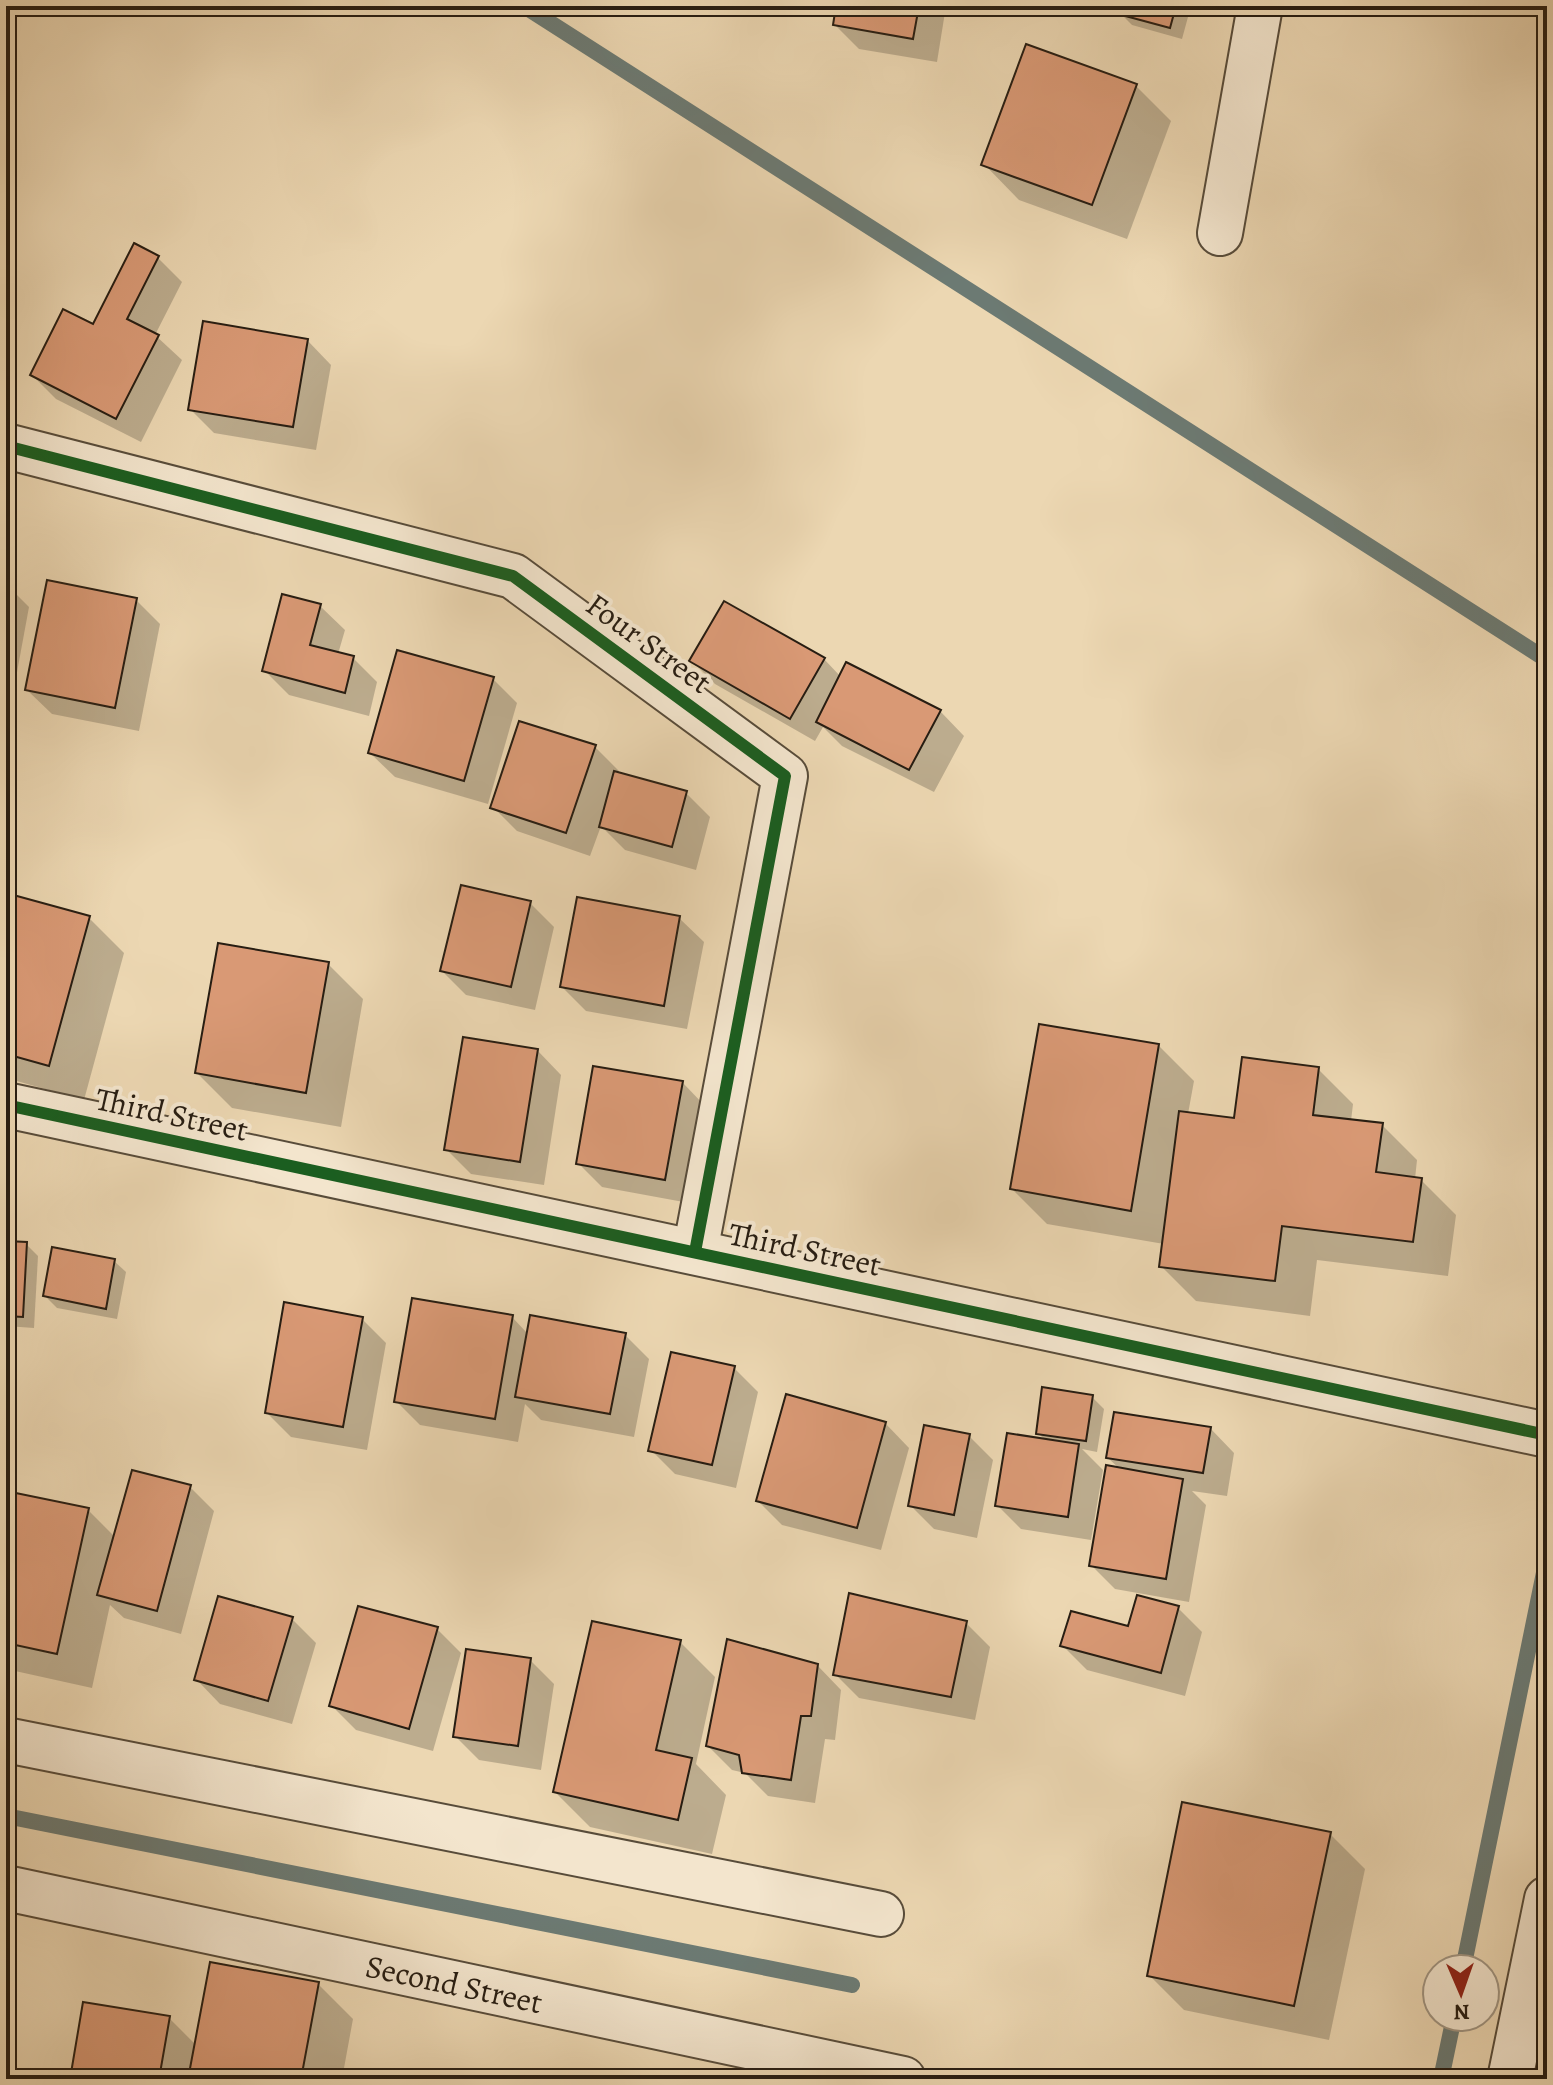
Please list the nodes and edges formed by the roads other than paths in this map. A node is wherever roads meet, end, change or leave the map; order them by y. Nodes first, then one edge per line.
1 (1260, 6) edge
2 (1220, 233) dead end
3 (6, 446) edge
4 (6, 1105) edge
5 (695, 1252) junction
6 (1547, 1435) edge
7 (6, 1740) edge
8 (6, 1888) edge
9 (1547, 1899) edge
10 (881, 1914) dead end
11 (903, 2079) edge
12 (1510, 2079) edge

1 - 2 street
3 - 5 street, Four Street
4 - 5 street, Third Street
5 - 6 street, Third Street
7 - 10 street
8 - 11 street, Second Street
9 - 12 street

